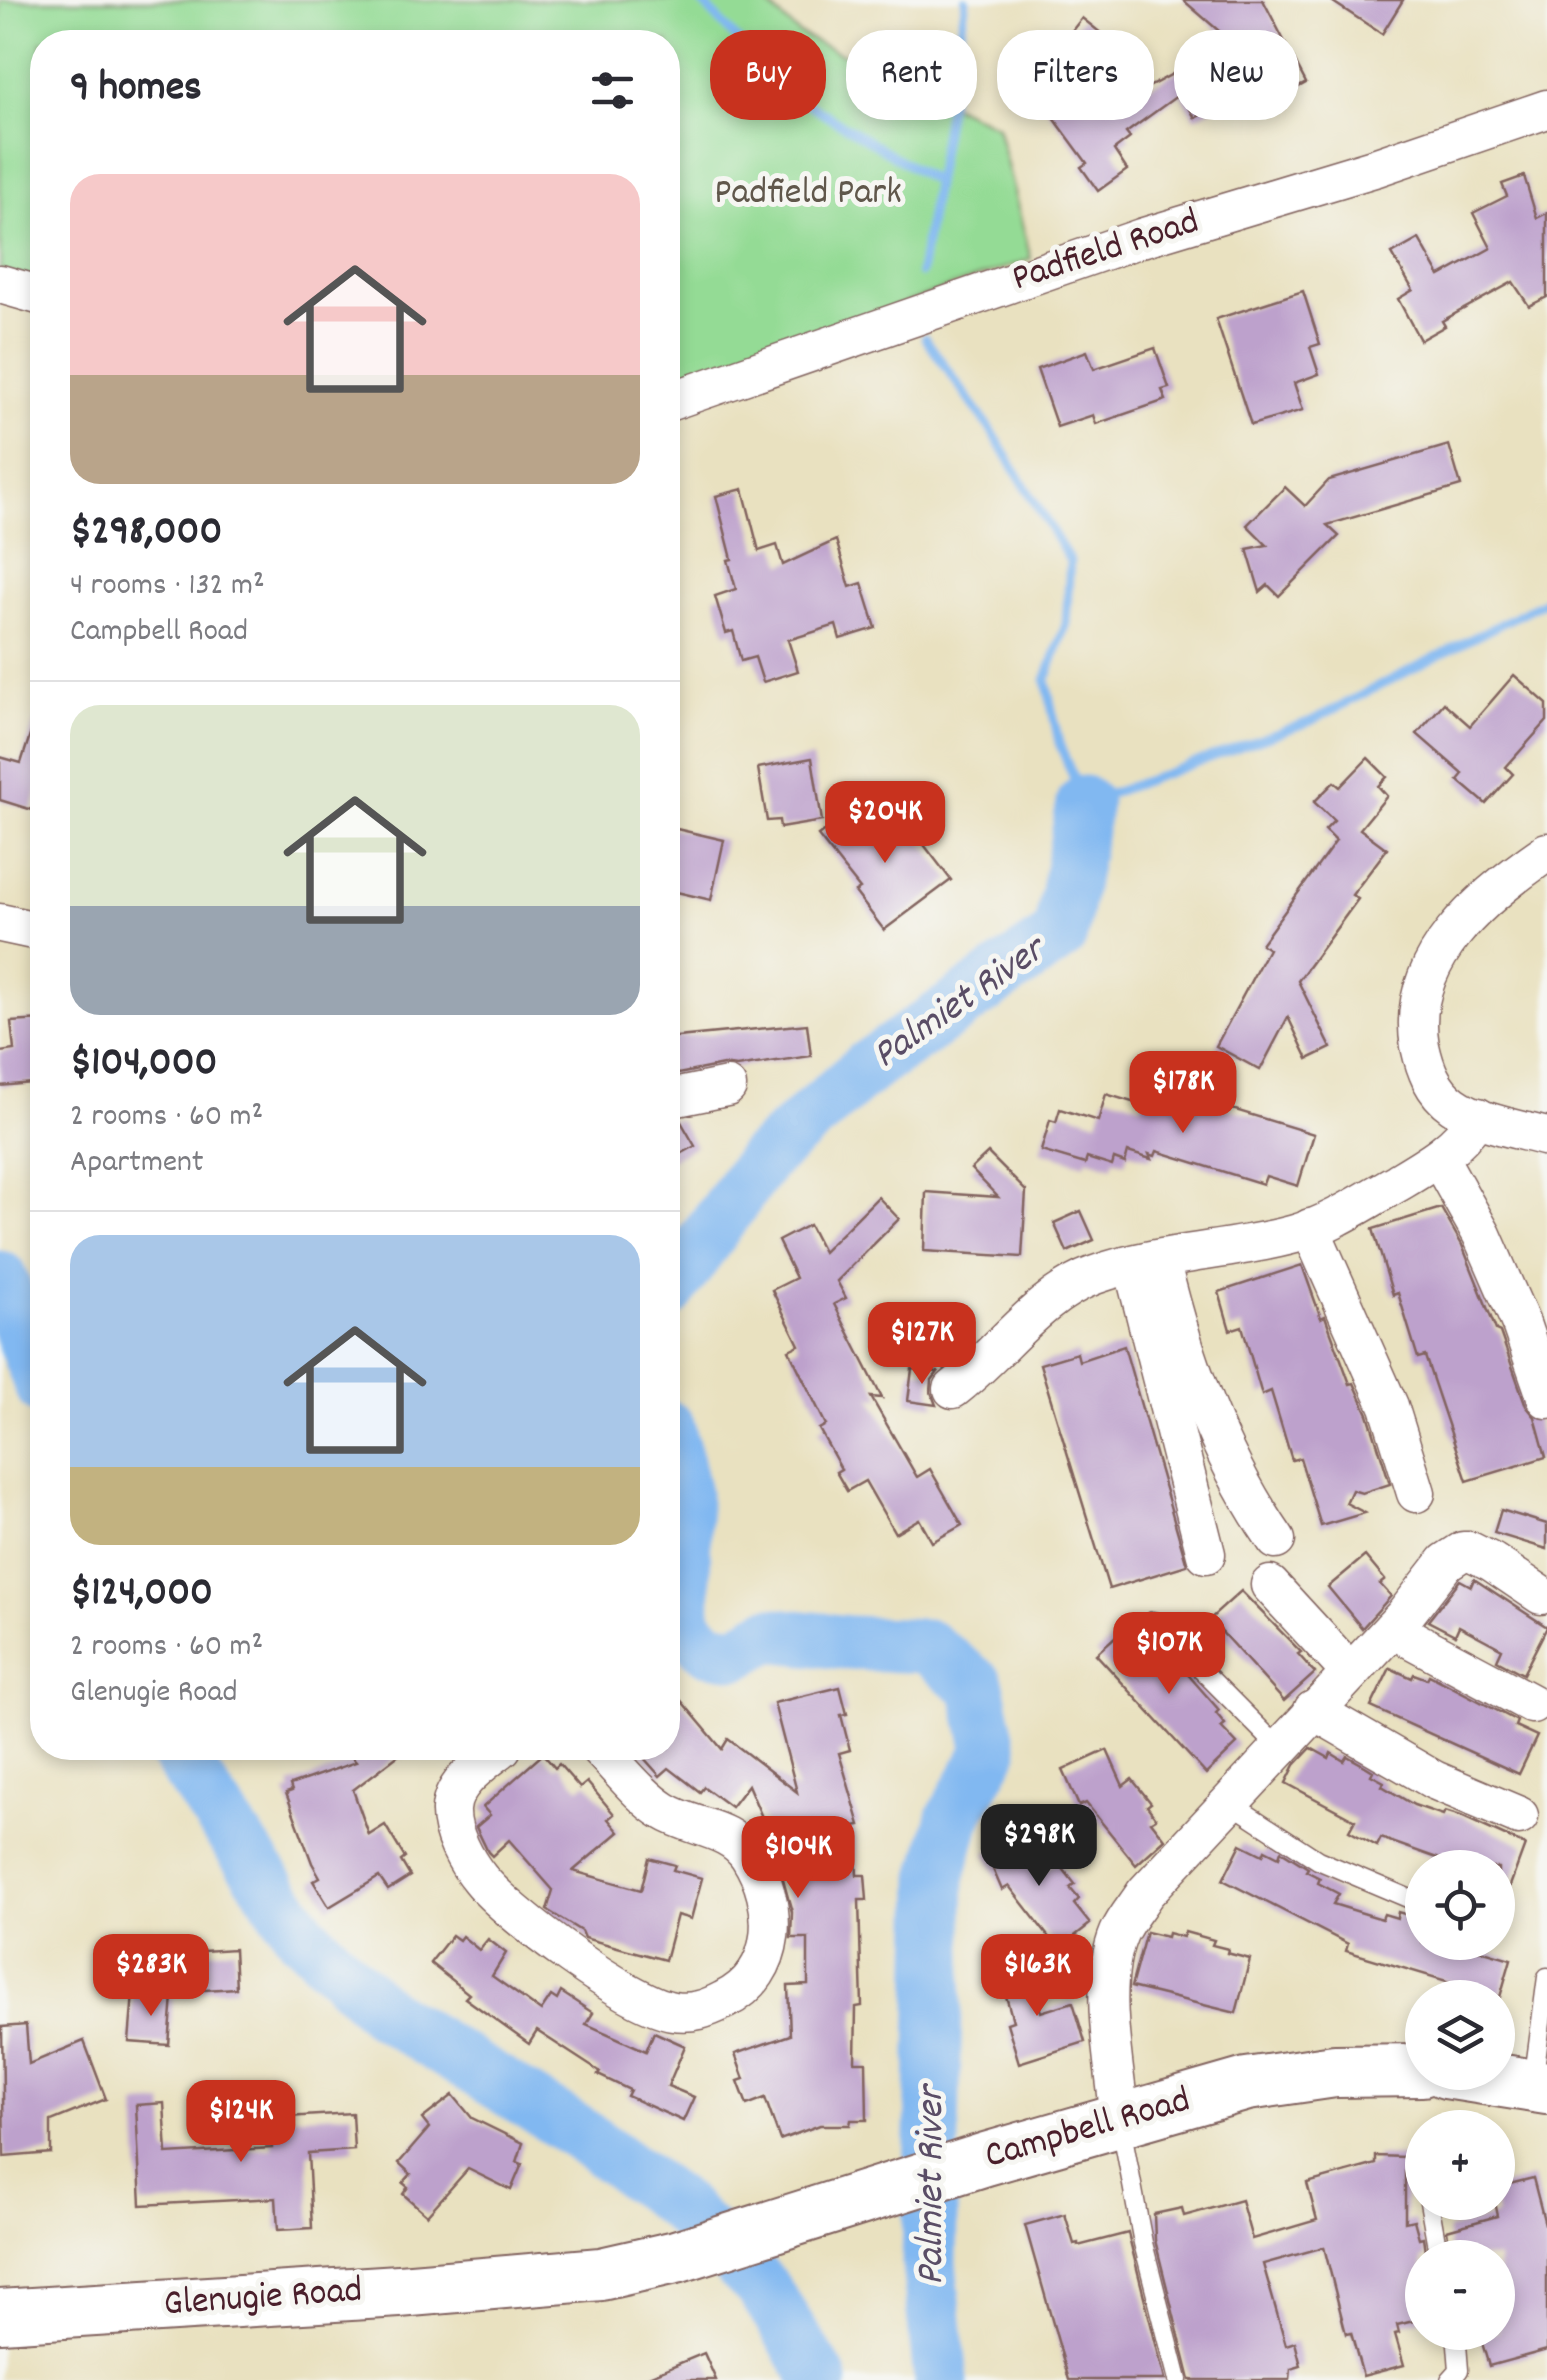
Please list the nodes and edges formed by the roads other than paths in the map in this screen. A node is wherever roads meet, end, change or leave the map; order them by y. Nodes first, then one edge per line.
1 (1547, 109) edge
2 (0, 284) edge
3 (30, 293) edge
4 (680, 398) edge
5 (1547, 852) edge
6 (0, 923) edge
7 (30, 929) edge
8 (726, 1087) dead end
9 (680, 1097) edge
10 (1478, 1117) junction
11 (1547, 1137) edge
12 (1439, 1158) junction
13 (1310, 1228) junction
14 (1146, 1262) junction
15 (953, 1388) dead end
16 (1547, 1399) edge
17 (1416, 1493) dead end
18 (1276, 1540) dead end
19 (1206, 1554) dead end
20 (1270, 1585) dead end
21 (1541, 1595) dead end
22 (1153, 1621) dead end
23 (1392, 1629) junction
24 (1350, 1672) junction
25 (1532, 1704) dead end
26 (1314, 1710) junction
27 (1279, 1748) junction
28 (488, 1760) edge
29 (610, 1760) edge
30 (1228, 1802) junction
31 (1519, 1816) dead end
32 (1405, 1897) edge
33 (1547, 1977) edge
34 (1405, 2069) edge
35 (1515, 2082) edge
36 (1540, 2086) edge
37 (1120, 2120) junction
38 (527, 2280) joint
39 (0, 2316) edge
40 (1457, 2350) edge
41 (1178, 2380) edge
42 (1450, 2380) edge

1 - 4 street, Padfield Road
2 - 3 street
5 - 10 street
6 - 7 street
8 - 9 street
10 - 11 street
10 - 12 street
12 - 13 street
12 - 16 street
13 - 14 street
13 - 17 street
14 - 15 street
14 - 18 street
14 - 19 street
20 - 24 street
21 - 23 street
22 - 27 lane
23 - 24 street
23 - 25 street
24 - 26 street
26 - 27 street
26 - 31 street
27 - 30 street
28 - 29 street
30 - 32 lane
30 - 37 street
33 - 36 lane
34 - 37 street, Campbell Road
35 - 36 street
37 - 38 street, Campbell Road
37 - 41 lane
38 - 39 street, Glenugie Road
40 - 42 lane

